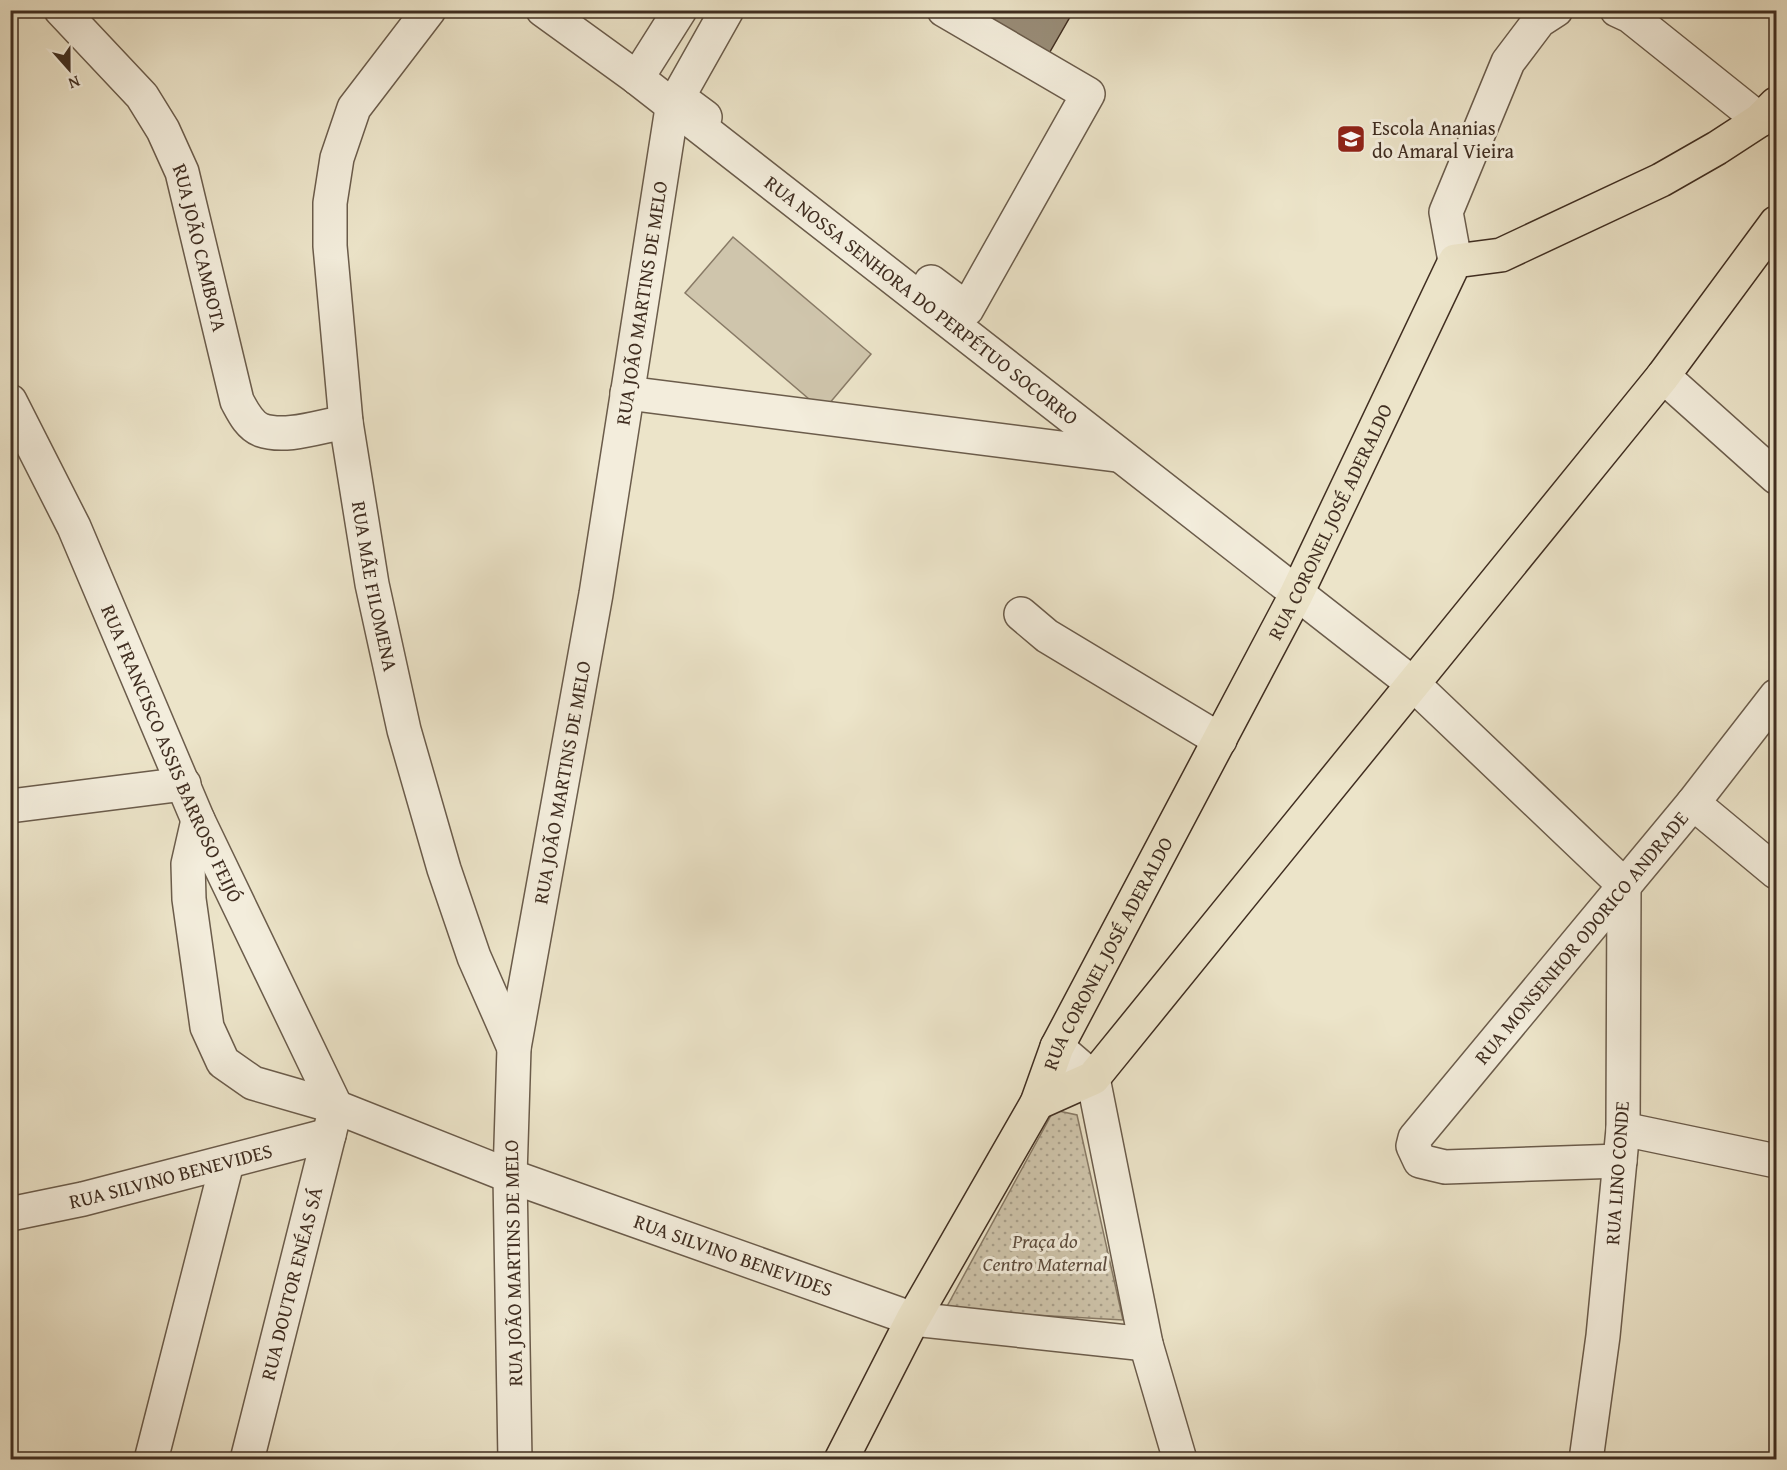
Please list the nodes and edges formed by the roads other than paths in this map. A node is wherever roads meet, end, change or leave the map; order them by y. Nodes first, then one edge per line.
1 (61, 10) edge
2 (429, 10) edge
3 (543, 10) edge
4 (680, 10) edge
5 (727, 10) edge
6 (944, 10) edge
7 (1556, 10) edge
8 (1617, 10) edge
9 (637, 78) junction
10 (672, 108) junction
11 (1768, 112) edge
12 (1776, 223) edge
13 (1455, 261) junction
14 (1663, 376) junction
15 (627, 393) junction
16 (10, 401) edge
17 (346, 423) junction
18 (1118, 456) junction
19 (1776, 477) edge
20 (1296, 595) junction
21 (1022, 614) dead end
22 (1412, 683) junction
23 (1776, 696) edge
24 (1220, 740) junction
25 (184, 784) junction
26 (1693, 803) junction
27 (10, 806) edge
28 (198, 820) junction
29 (1776, 872) edge
30 (225, 875) junction
31 (1624, 885) junction
32 (189, 899) junction
33 (1057, 1047) junction
34 (514, 1048) junction
35 (1093, 1078) junction
36 (1037, 1103) junction
37 (332, 1121) junction
38 (1623, 1129) junction
39 (1620, 1161) junction
40 (1776, 1161) edge
41 (227, 1163) junction
42 (510, 1176) junction
43 (10, 1214) edge
44 (913, 1319) junction
45 (1146, 1344) junction
46 (151, 1460) edge
47 (247, 1460) edge
48 (515, 1460) edge
49 (841, 1460) edge
50 (1180, 1460) edge
51 (1586, 1460) edge

1 - 17 street, RUA JOÃO CAMBOTA
2 - 17 street, RUA MÃE FILOMENA
3 - 9 street, RUA NOSSA SENHORA DO PERPÉTUO SOCORRO
4 - 9 street
5 - 6 street
7 - 13 street
8 - 11 street
9 - 10 street, RUA NOSSA SENHORA DO PERPÉTUO SOCORRO
10 - 15 street, RUA JOÃO MARTINS DE MELO
10 - 18 street, RUA NOSSA SENHORA DO PERPÉTUO SOCORRO
11 - 13 main road
12 - 14 main road, RUA CORONEL JOSÉ ADERALDO
13 - 20 main road, RUA CORONEL JOSÉ ADERALDO
14 - 19 street
14 - 22 main road, RUA CORONEL JOSÉ ADERALDO
15 - 18 street
15 - 34 street, RUA JOÃO MARTINS DE MELO
16 - 25 street, RUA FRANCISCO ASSIS BARROSO FEIJÓ
17 - 34 street, RUA MÃE FILOMENA
18 - 20 street, RUA NOSSA SENHORA DO PERPÉTUO SOCORRO
20 - 22 street, RUA NOSSA SENHORA DO PERPÉTUO SOCORRO
20 - 24 main road, RUA CORONEL JOSÉ ADERALDO
21 - 24 street
22 - 31 street
22 - 35 main road, RUA CORONEL JOSÉ ADERALDO
23 - 26 street, RUA MONSENHOR ODORICO ANDRADE
24 - 33 main road, RUA CORONEL JOSÉ ADERALDO
25 - 27 street
25 - 28 street, RUA FRANCISCO ASSIS BARROSO FEIJÓ
26 - 29 street
26 - 31 street, RUA MONSENHOR ODORICO ANDRADE
28 - 30 street, RUA FRANCISCO ASSIS BARROSO FEIJÓ
28 - 32 street
30 - 32 street
30 - 37 street, RUA FRANCISCO ASSIS BARROSO FEIJÓ
31 - 38 street, RUA LINO CONDE
31 - 39 street, RUA MONSENHOR ODORICO ANDRADE
32 - 37 street
33 - 35 street
33 - 36 main road, RUA CORONEL JOSÉ ADERALDO
34 - 42 street, RUA JOÃO MARTINS DE MELO
35 - 36 main road, RUA CORONEL JOSÉ ADERALDO
35 - 45 street
36 - 44 main road, RUA CORONEL JOSÉ ADERALDO
37 - 41 street, RUA SILVINO BENEVIDES
37 - 42 street, RUA SILVINO BENEVIDES
37 - 47 street, RUA DOUTOR ENÉAS SÁ
38 - 39 street, RUA LINO CONDE
38 - 40 street
39 - 51 street, RUA LINO CONDE
41 - 43 street, RUA SILVINO BENEVIDES
41 - 46 street
42 - 44 street, RUA SILVINO BENEVIDES
42 - 48 street, RUA JOÃO MARTINS DE MELO
44 - 45 street, RUA SILVINO BENEVIDES
44 - 49 main road, RUA CORONEL JOSÉ ADERALDO
45 - 50 street

